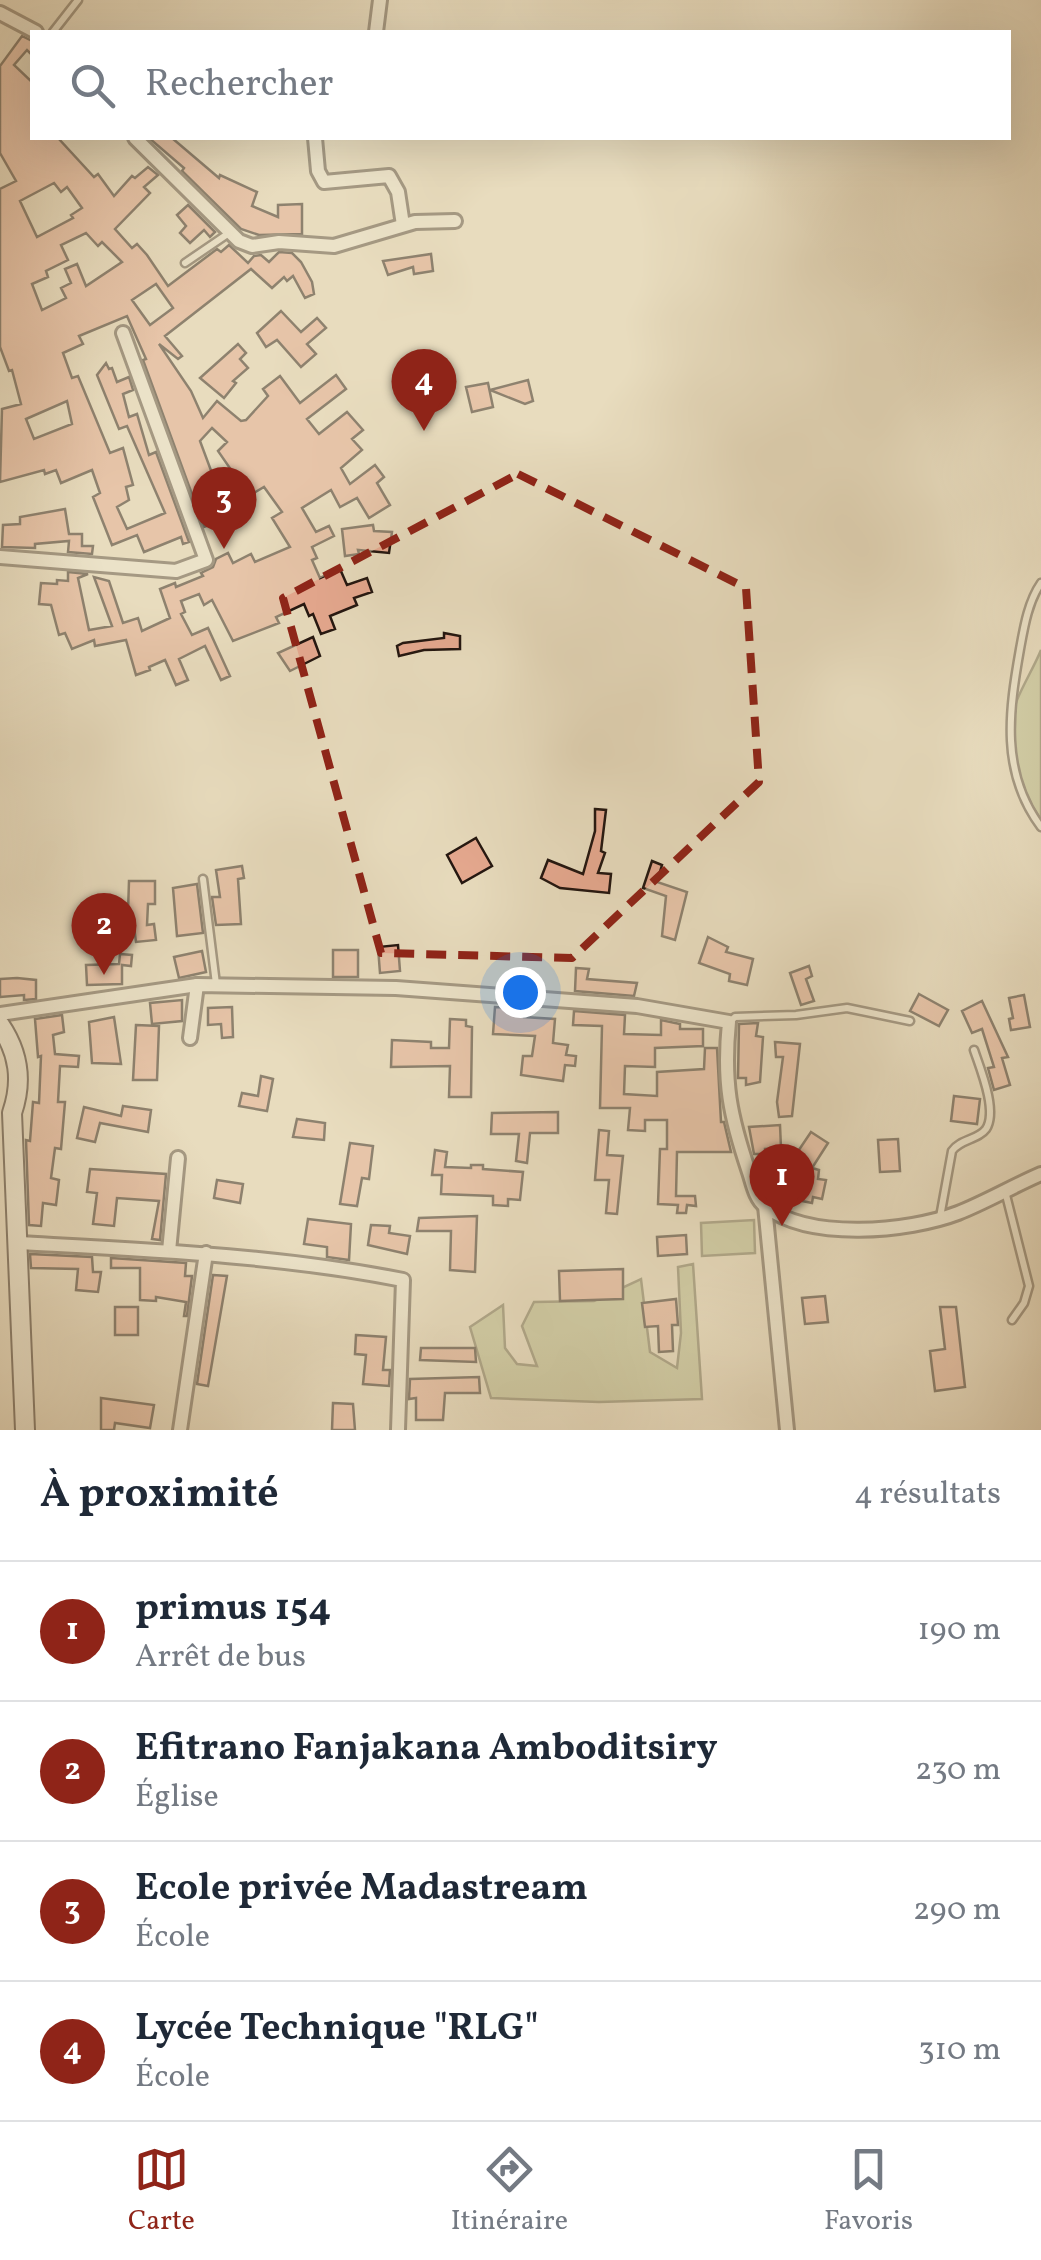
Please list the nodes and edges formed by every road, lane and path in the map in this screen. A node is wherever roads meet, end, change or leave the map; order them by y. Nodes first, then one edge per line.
1 (78, 0) edge
2 (380, 0) edge
3 (0, 13) edge
4 (32, 30) edge
5 (55, 30) edge
6 (376, 30) edge
7 (137, 140) edge
8 (315, 140) edge
9 (455, 221) dead end
10 (404, 225) junction
11 (230, 232) junction
12 (185, 263) dead end
13 (122, 333) dead end
14 (0, 557) edge
15 (1041, 583) edge
16 (1041, 827) edge
17 (203, 878) dead end
18 (198, 984) junction
19 (216, 985) junction
20 (0, 1014) edge
21 (910, 1021) dead end
22 (729, 1022) junction
23 (0, 1025) edge
24 (190, 1038) dead end
25 (974, 1050) dead end
26 (6, 1118) edge
27 (178, 1158) dead end
28 (1041, 1174) edge
29 (1004, 1190) junction
30 (765, 1206) junction
31 (940, 1218) junction
32 (18, 1243) junction
33 (169, 1251) junction
34 (206, 1253) junction
35 (1012, 1320) dead end
36 (24, 1430) edge
37 (180, 1430) edge
38 (398, 1430) edge
39 (787, 1430) edge

1 - 5 lane
2 - 6 street
3 - 4 street
7 - 11 street
8 - 10 street
9 - 10 street
10 - 11 street
11 - 12 lane
13 - 14 street
15 - 16 lane
17 - 19 lane
18 - 19 street
18 - 20 street
18 - 24 street
19 - 22 street
21 - 22 lane
22 - 30 street
23 - 26 main road
25 - 31 lane
26 - 32 main road
27 - 33 street
28 - 29 street
29 - 31 street
29 - 35 lane
30 - 31 street
30 - 39 street
32 - 33 street
32 - 36 main road
33 - 34 street
34 - 37 street
34 - 38 street

